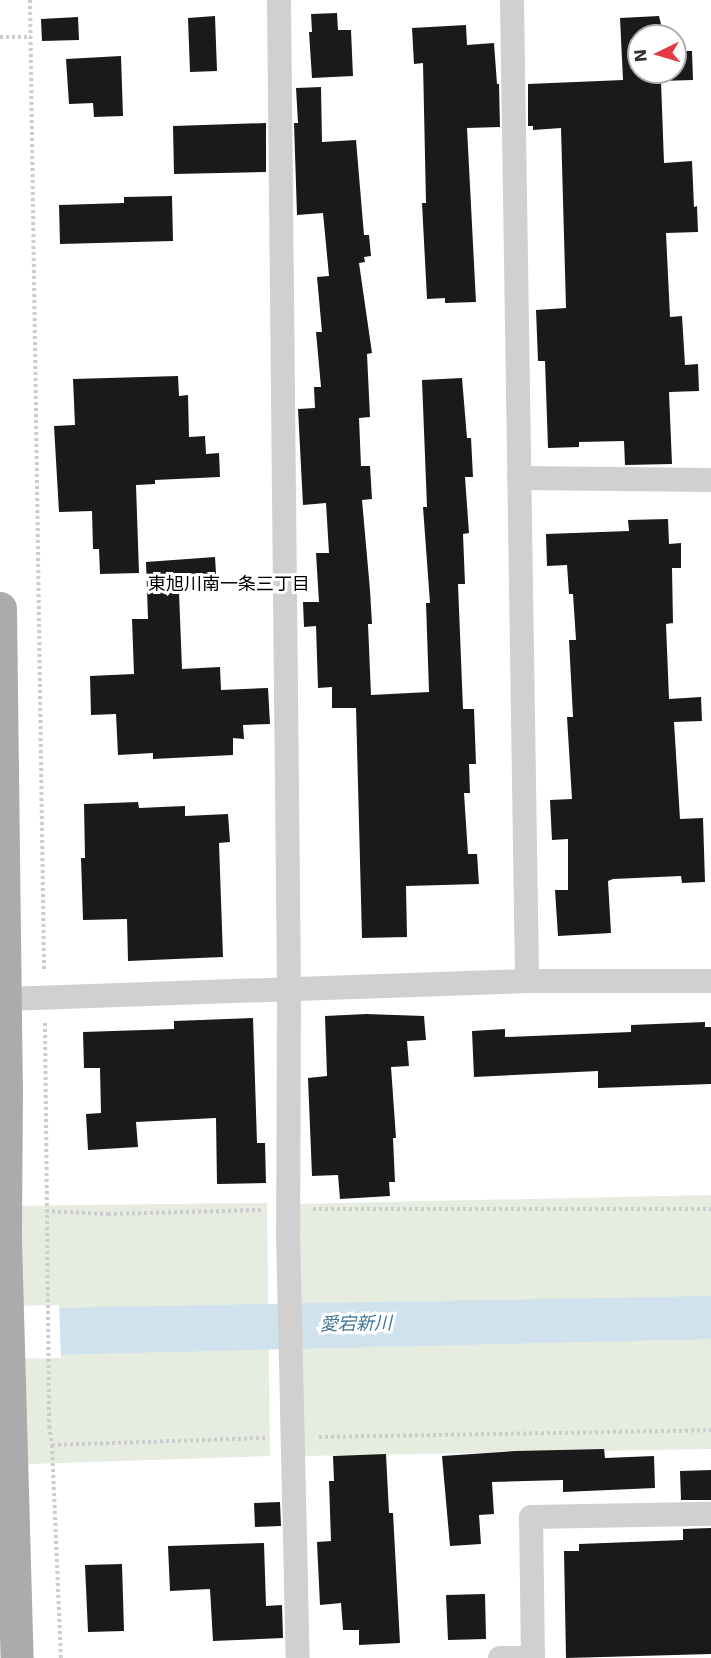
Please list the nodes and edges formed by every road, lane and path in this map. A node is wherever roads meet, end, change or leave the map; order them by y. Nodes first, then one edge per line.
1 (30, 0) edge
2 (279, 0) edge
3 (512, 0) edge
4 (0, 37) edge
5 (31, 37) junction
6 (519, 478) junction
7 (711, 480) edge
8 (0, 608) edge
9 (527, 981) junction
10 (711, 981) edge
11 (289, 991) junction
12 (45, 998) junction
13 (5, 999) junction
14 (3, 1086) edge
15 (711, 1209) edge
16 (46, 1211) junction
17 (288, 1220) junction
18 (711, 1430) edge
19 (293, 1431) junction
20 (52, 1445) junction
21 (711, 1514) edge
22 (17, 1658) edge
23 (61, 1658) edge
24 (298, 1658) edge
25 (500, 1658) edge
26 (533, 1658) edge

1 - 5 path
2 - 11 street
3 - 6 street
4 - 5 path
5 - 12 path
6 - 7 street
6 - 9 street
8 - 13 main road
9 - 10 street
9 - 11 street
11 - 12 street
11 - 17 street
12 - 13 street
12 - 16 path
13 - 14 main road
14 - 22 main road
15 - 17 path
16 - 17 path
16 - 20 path
17 - 19 street
18 - 19 path
19 - 20 path
19 - 24 street
20 - 23 path
21 - 26 street
25 - 26 street

